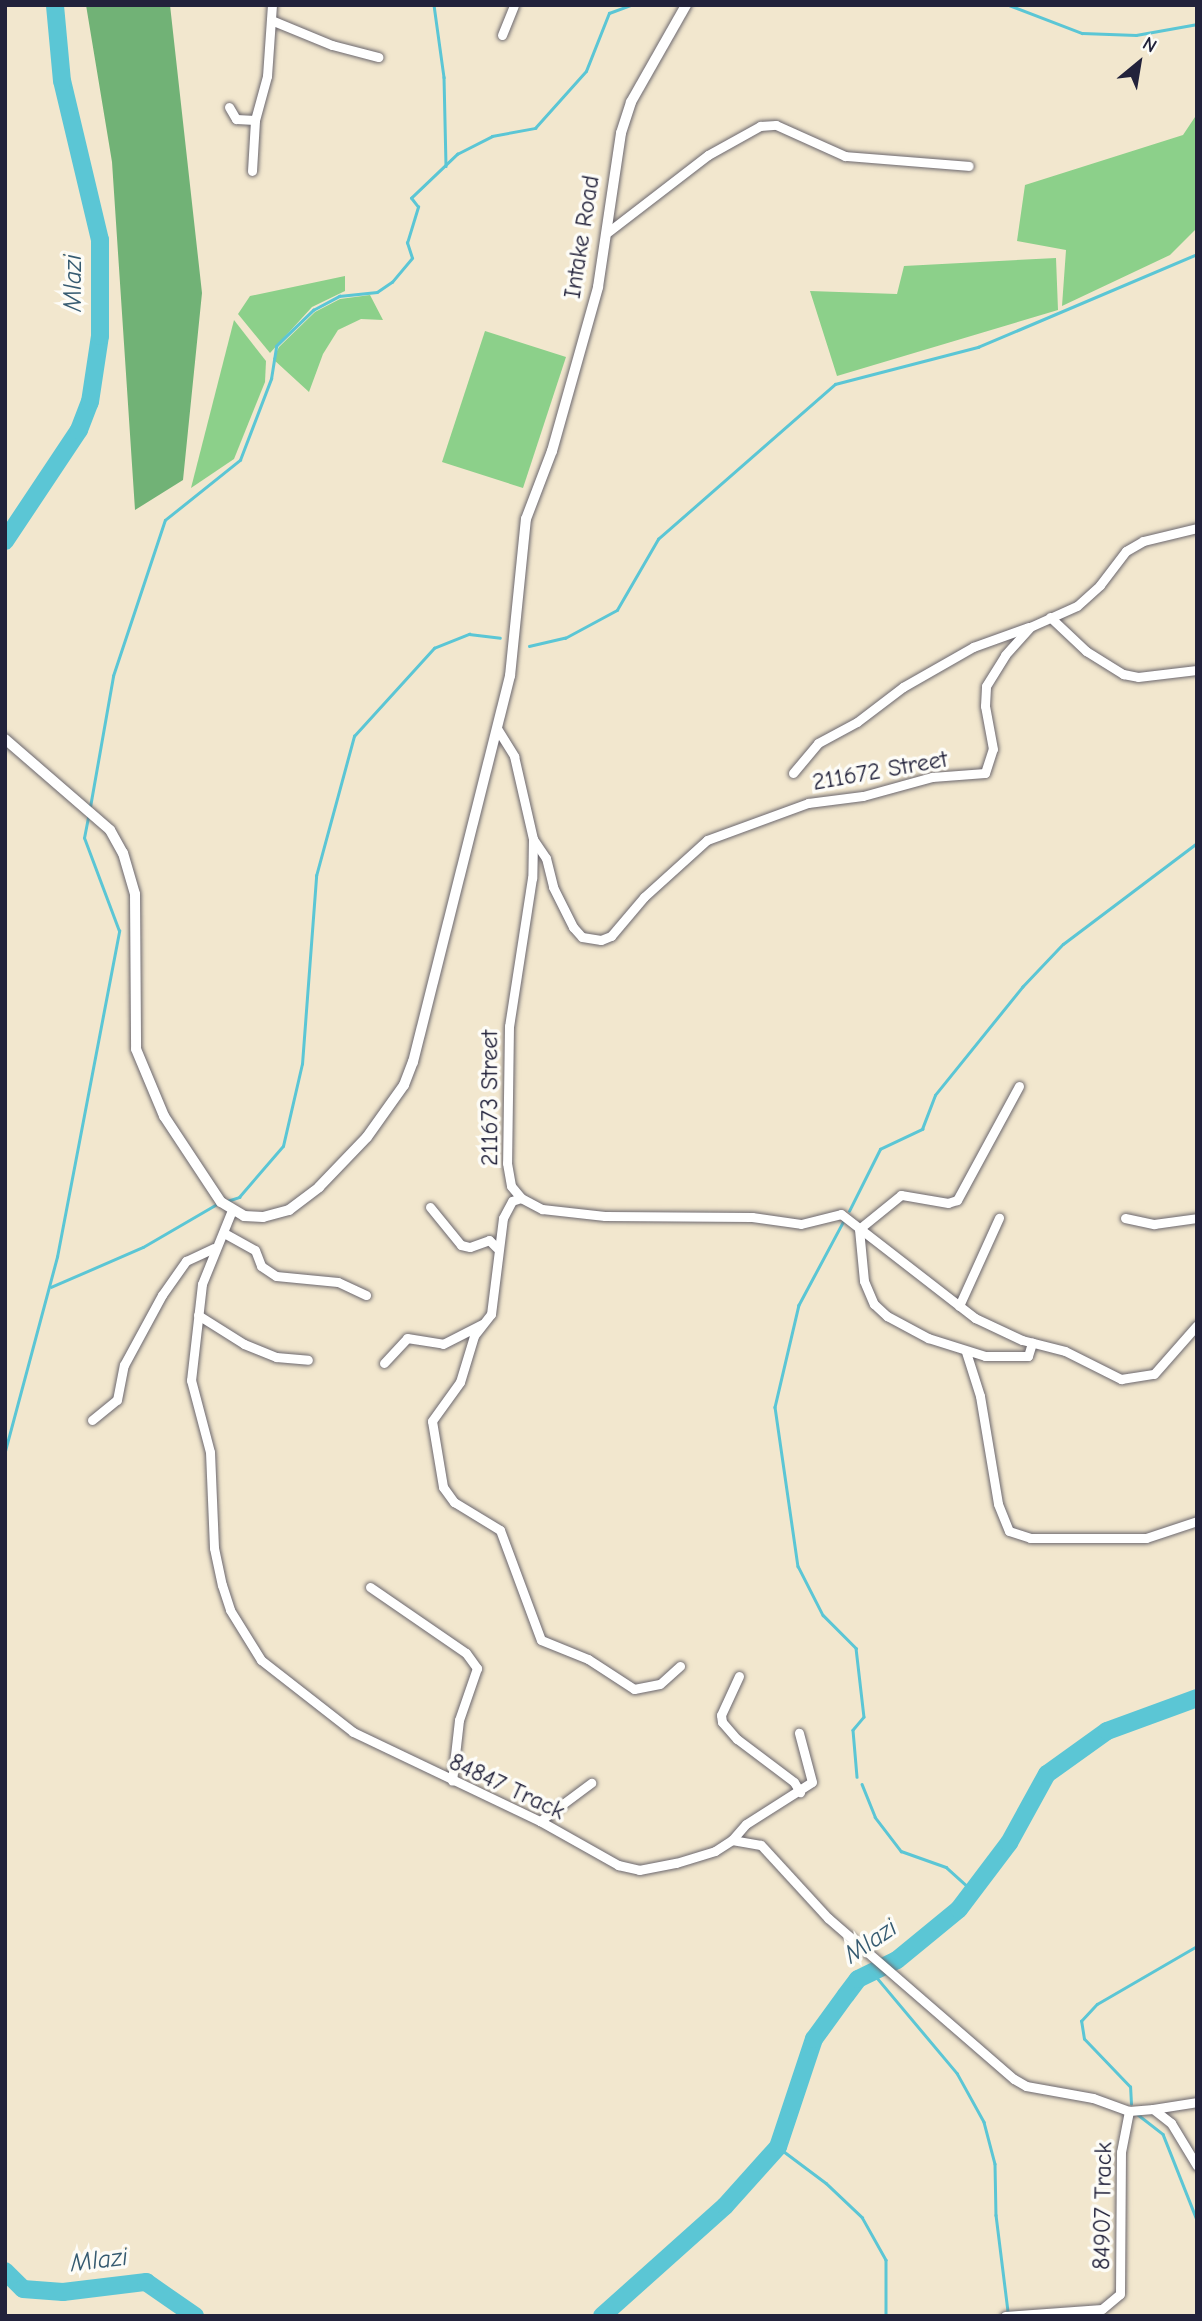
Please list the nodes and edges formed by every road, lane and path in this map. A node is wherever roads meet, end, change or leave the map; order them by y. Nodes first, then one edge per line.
1 (272, 5) edge
2 (513, 5) edge
3 (686, 5) edge
4 (271, 20) junction
5 (502, 35) dead end
6 (378, 57) dead end
7 (229, 107) dead end
8 (255, 120) junction
9 (968, 166) dead end
10 (251, 171) dead end
11 (608, 232) junction
12 (1197, 528) edge
13 (1050, 617) junction
14 (1030, 627) junction
15 (1197, 670) edge
16 (498, 730) junction
17 (5, 739) edge
18 (793, 773) dead end
19 (533, 835) junction
20 (1019, 1086) dead end
21 (521, 1198) junction
22 (430, 1207) dead end
23 (232, 1210) junction
24 (999, 1218) dead end
25 (1125, 1218) dead end
26 (1197, 1218) edge
27 (859, 1229) junction
28 (224, 1233) junction
29 (214, 1248) junction
30 (497, 1248) junction
31 (366, 1295) dead end
32 (959, 1306) junction
33 (198, 1315) junction
34 (482, 1324) junction
35 (1197, 1325) edge
36 (1032, 1343) junction
37 (966, 1352) junction
38 (307, 1360) dead end
39 (384, 1363) dead end
40 (92, 1420) dead end
41 (1197, 1521) edge
42 (370, 1587) dead end
43 (680, 1666) dead end
44 (739, 1676) dead end
45 (799, 1733) dead end
46 (452, 1781) junction
47 (591, 1783) dead end
48 (800, 1792) junction
49 (540, 1821) junction
50 (732, 1840) junction
51 (1197, 2102) edge
52 (1153, 2109) junction
53 (1129, 2111) junction
54 (1197, 2166) edge
55 (1005, 2316) edge

1 - 4 street
2 - 5 street
3 - 11 street, Intake Road
4 - 6 street
4 - 8 street
7 - 8 street
8 - 10 street
9 - 11 street
11 - 16 street, Intake Road
12 - 13 street, 211672 Street
13 - 14 street, 211672 Street
13 - 15 street
14 - 18 street
14 - 19 street, 211672 Street
16 - 19 street
16 - 23 street, Intake Road
17 - 23 street
19 - 21 street, 211673 Street
20 - 27 street
21 - 27 street
21 - 30 street, 211673 Street
22 - 30 street
23 - 28 street, 84847 Track
24 - 32 street
25 - 26 street
27 - 32 street
27 - 37 street
28 - 29 street, 84847 Track
28 - 31 street
29 - 33 street, 84847 Track
29 - 40 street
30 - 34 street, 211673 Street
32 - 36 street
33 - 38 street
33 - 46 street, 84847 Track
34 - 39 street
34 - 43 street, 211673 Street
35 - 36 street
36 - 37 street
37 - 41 street
42 - 46 street
44 - 48 street
45 - 48 street
46 - 49 street, 84847 Track
47 - 49 street
48 - 50 street, 84847 Track
49 - 50 street, 84847 Track
50 - 53 street
51 - 52 street
52 - 53 street
52 - 54 street
53 - 55 street, 84907 Track

